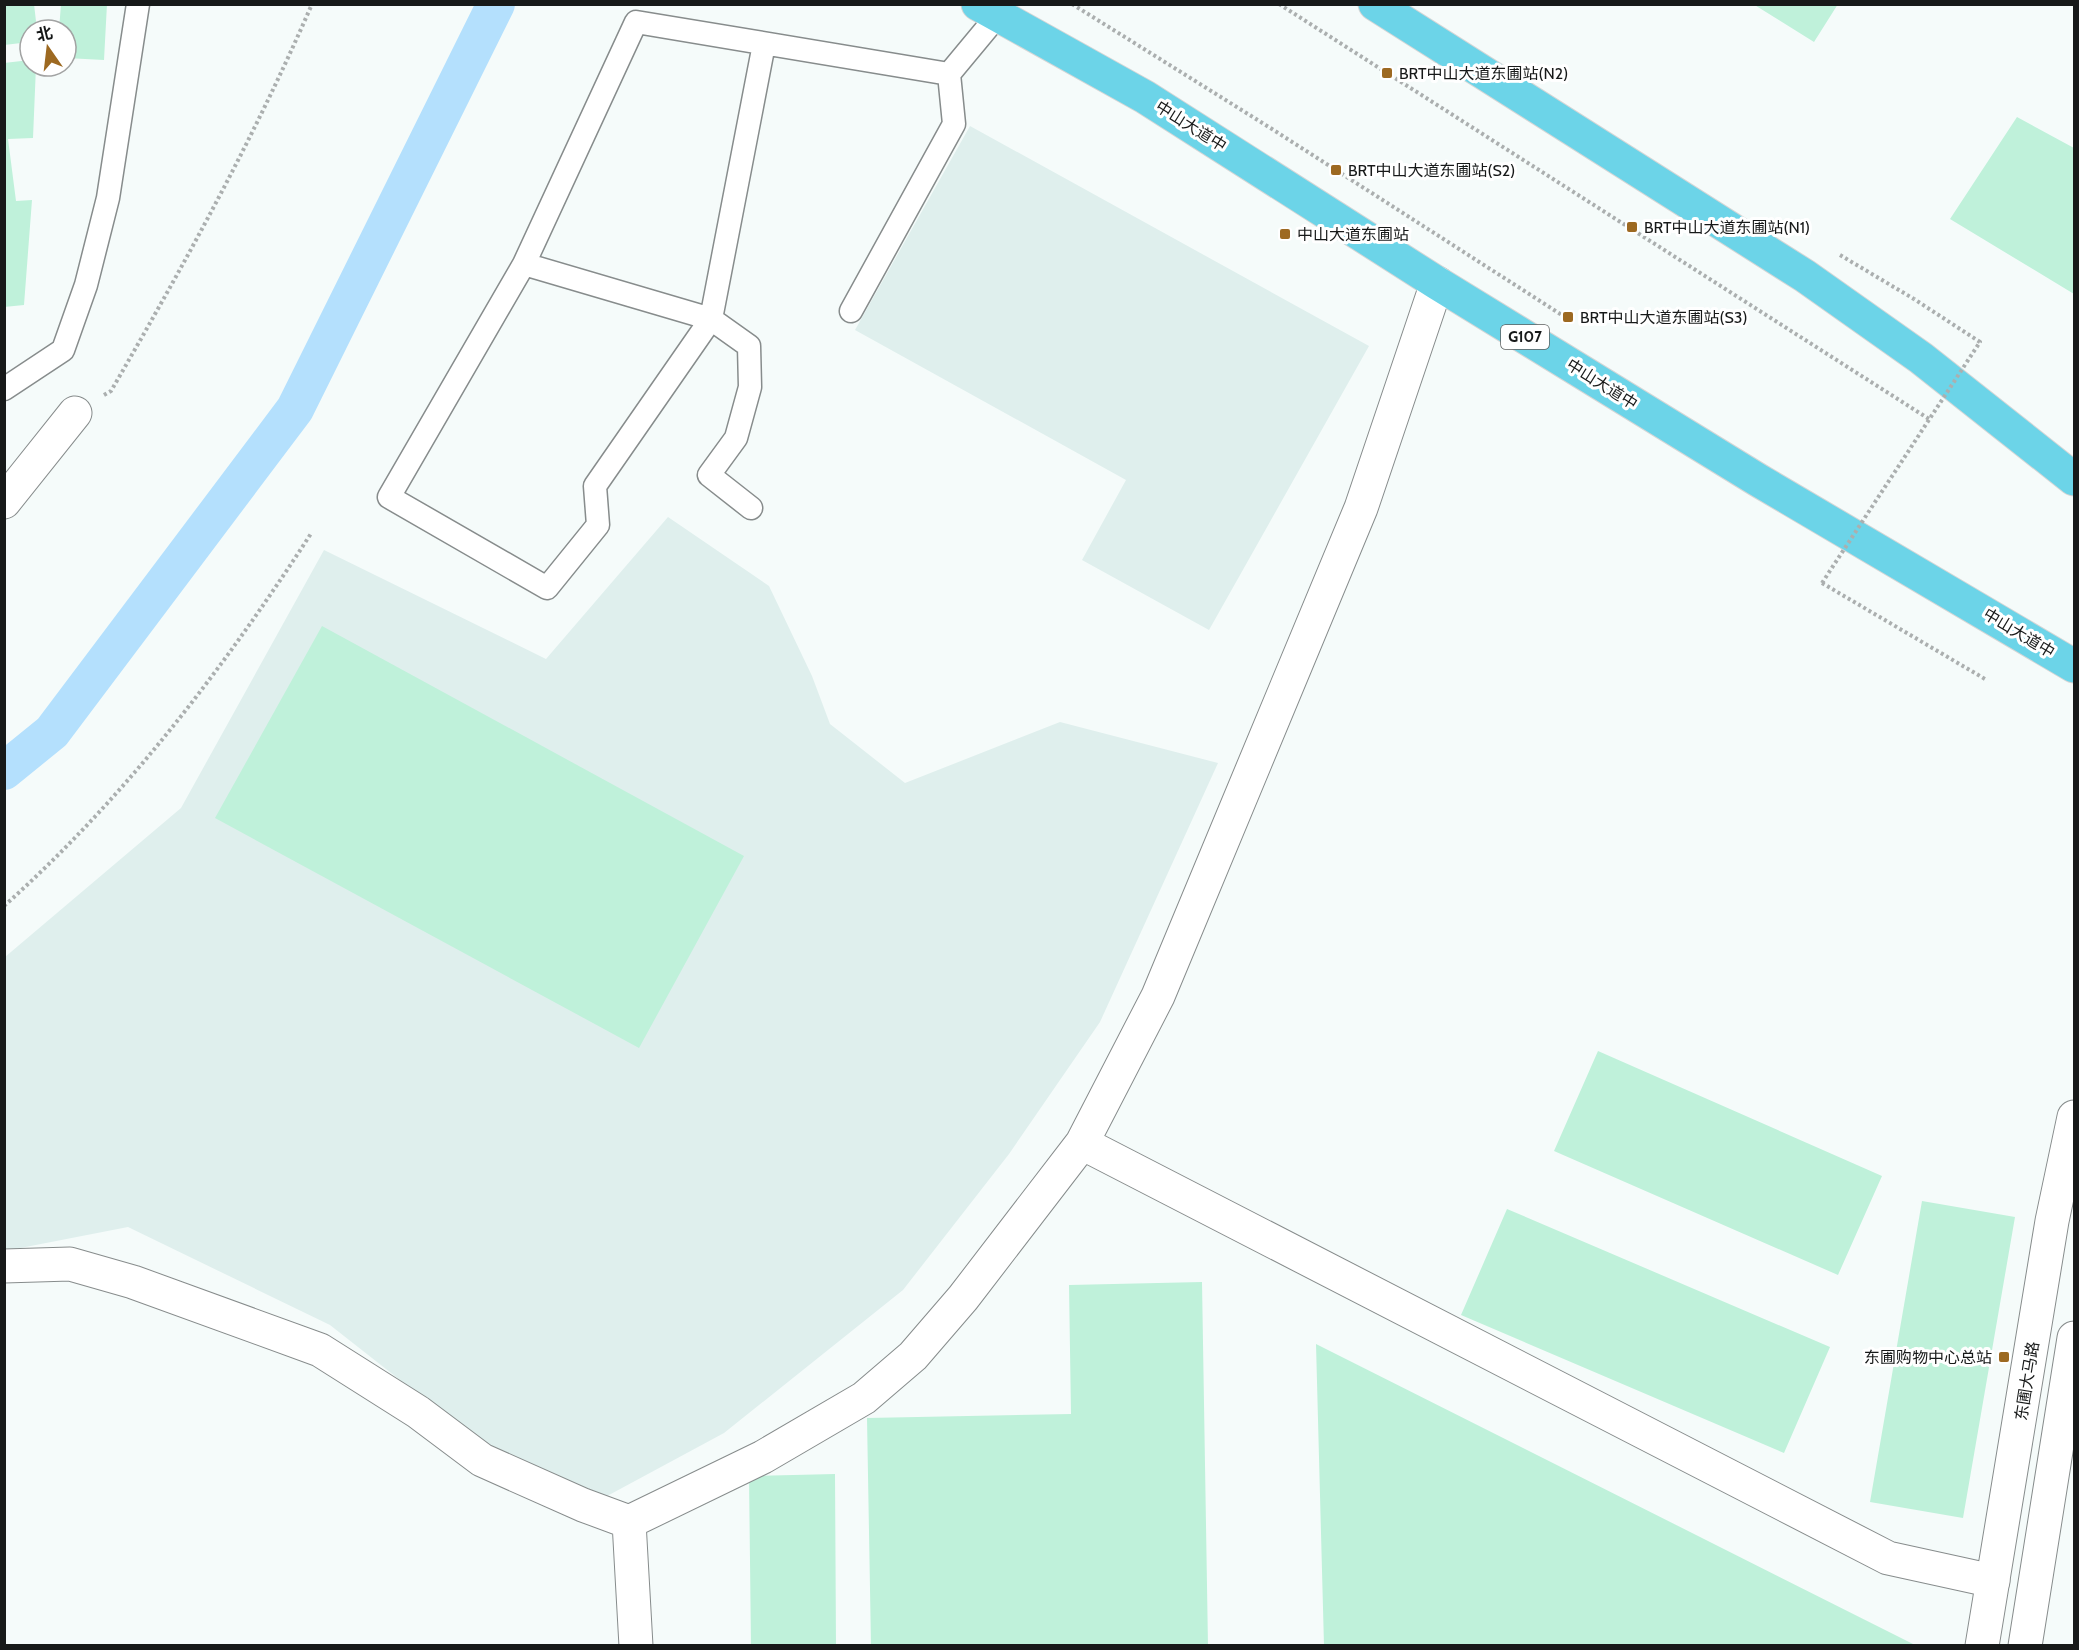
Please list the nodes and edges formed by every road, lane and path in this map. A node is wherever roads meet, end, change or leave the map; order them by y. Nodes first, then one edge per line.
1 (138, 4) edge
2 (312, 4) edge
3 (1072, 4) edge
4 (1279, 4) edge
5 (1375, 4) edge
6 (988, 10) edge
7 (764, 44) junction
8 (949, 74) junction
9 (1833, 250) dead end
10 (524, 264) junction
11 (1437, 283) junction
12 (851, 311) dead end
13 (711, 319) junction
14 (1570, 320) dead end
15 (4, 389) edge
16 (75, 414) joint
17 (1929, 419) junction
18 (2074, 479) edge
19 (4, 502) edge
20 (752, 508) dead end
21 (312, 532) dead end
22 (2074, 666) edge
23 (1985, 679) dead end
24 (4, 906) edge
25 (2074, 1117) edge
26 (1082, 1143) junction
27 (4, 1266) edge
28 (2072, 1353) edge
29 (2031, 1361) junction
30 (629, 1522) junction
31 (1994, 1581) junction
32 (636, 1646) edge
33 (1982, 1646) edge
34 (2025, 1646) edge

1 - 15 lane
2 - 16 path
3 - 14 path
4 - 17 path
5 - 18 highway
6 - 8 lane
6 - 11 highway, 中山大道中 / G107
7 - 8 lane
7 - 10 lane
7 - 13 lane
8 - 12 lane
9 - 17 path, bridge
10 - 13 lane
10 - 13 lane
11 - 22 highway, 中山大道中 / G107
11 - 26 street
13 - 20 lane
16 - 19 street
17 - 23 path, bridge
21 - 24 path
25 - 29 street, 东圃大马路
26 - 30 street
26 - 31 street
27 - 30 street
28 - 29 street
28 - 34 street
29 - 31 street, 东圃大马路
30 - 32 street
31 - 33 street, 东圃大马路

